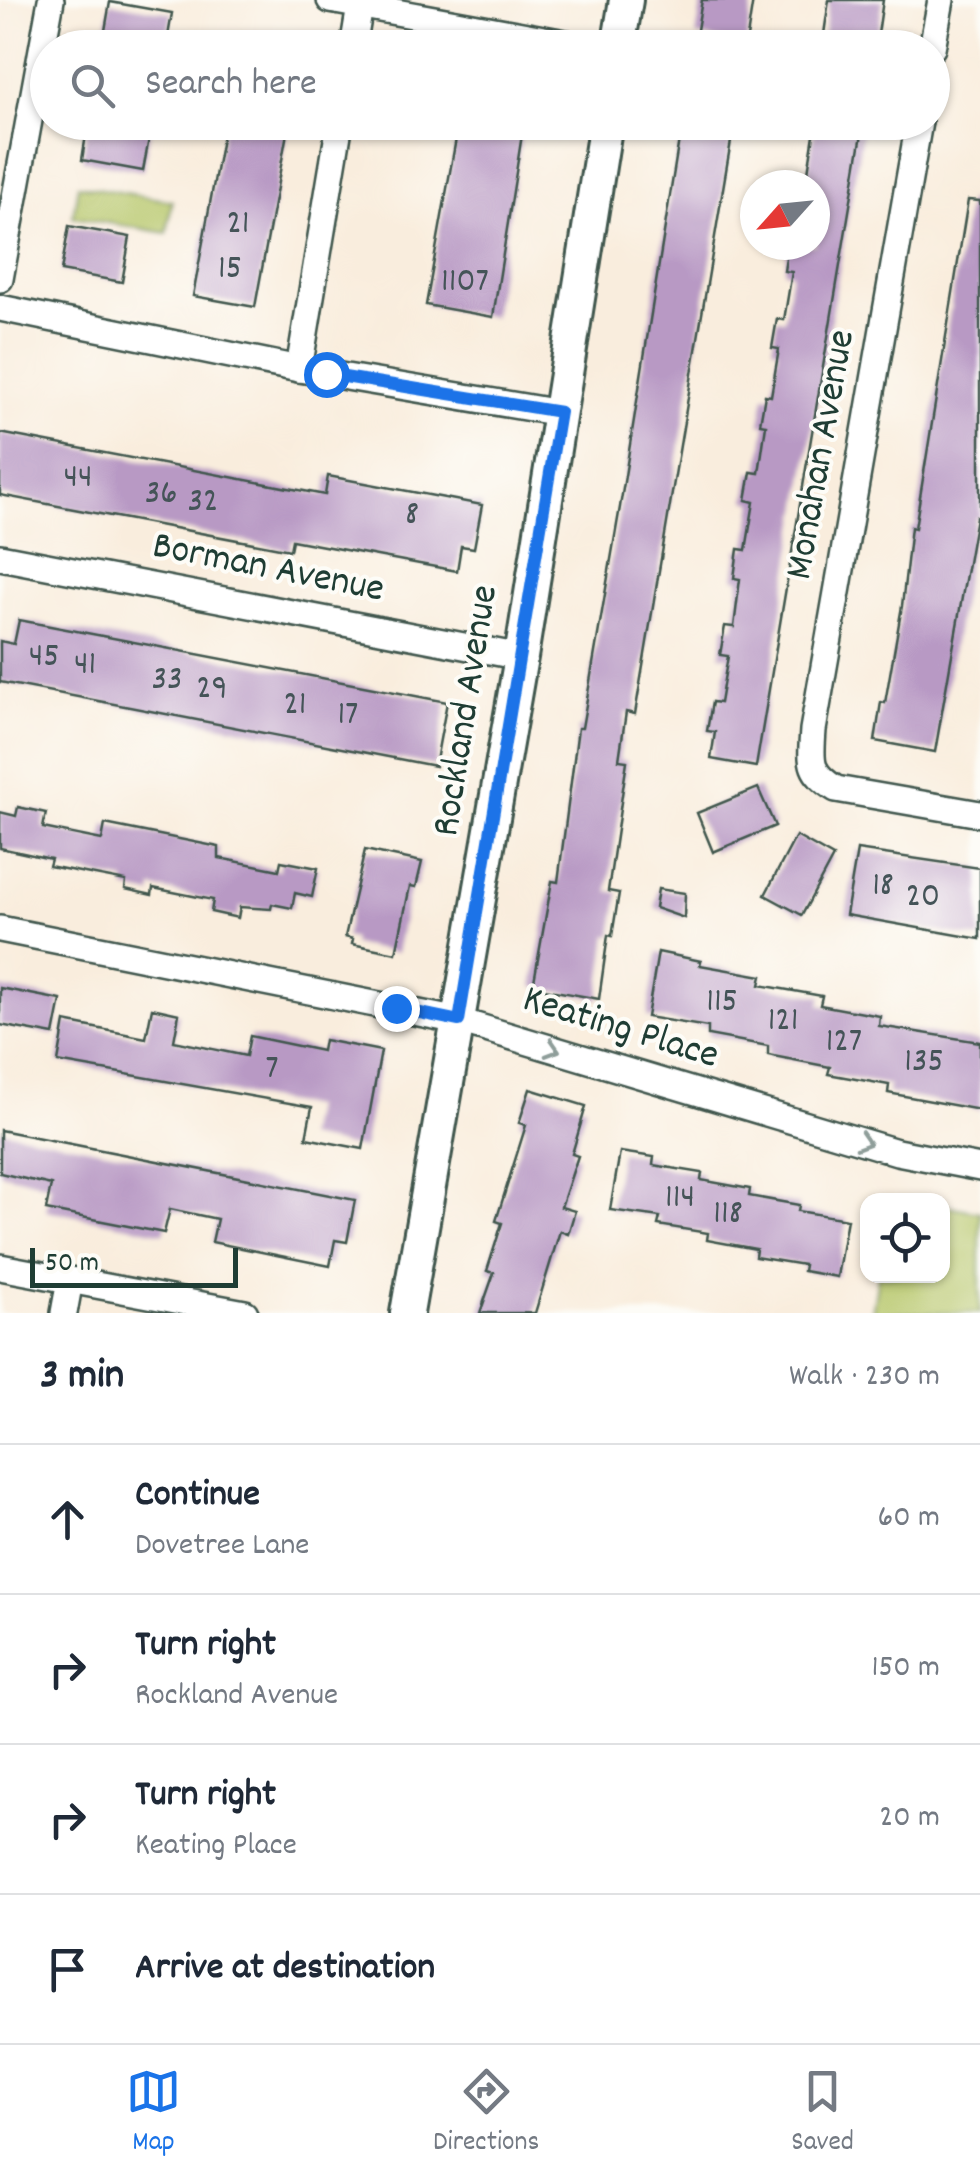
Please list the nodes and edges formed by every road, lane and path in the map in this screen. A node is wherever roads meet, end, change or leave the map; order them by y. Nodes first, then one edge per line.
1 (51, 0) edge
2 (330, 0) edge
3 (626, 0) edge
4 (941, 0) edge
5 (360, 6) junction
6 (46, 30) edge
7 (356, 30) edge
8 (493, 30) edge
9 (621, 30) edge
10 (935, 30) edge
11 (30, 115) edge
12 (337, 140) edge
13 (603, 140) edge
14 (917, 140) edge
15 (0, 279) edge
16 (0, 308) edge
17 (299, 369) junction
18 (560, 412) junction
19 (0, 557) edge
20 (521, 657) junction
21 (980, 814) edge
22 (0, 929) edge
23 (459, 1021) junction
24 (980, 1168) edge
25 (0, 1266) edge
26 (70, 1280) junction
27 (64, 1313) edge
28 (245, 1313) edge
29 (407, 1313) edge

1 - 6 street
2 - 5 street
3 - 9 street
4 - 10 street
5 - 7 street
5 - 8 street
11 - 15 street
12 - 17 street
13 - 18 street, Rockland Avenue
14 - 21 street, Monahan Avenue
16 - 17 street
17 - 18 street
18 - 20 street, Rockland Avenue
19 - 20 street, Borman Avenue
20 - 23 street, Rockland Avenue
22 - 23 street, Keating Place
23 -> 24 street, Keating Place
23 - 29 street, Rockland Avenue
25 - 26 street
26 - 27 street
26 - 28 street

